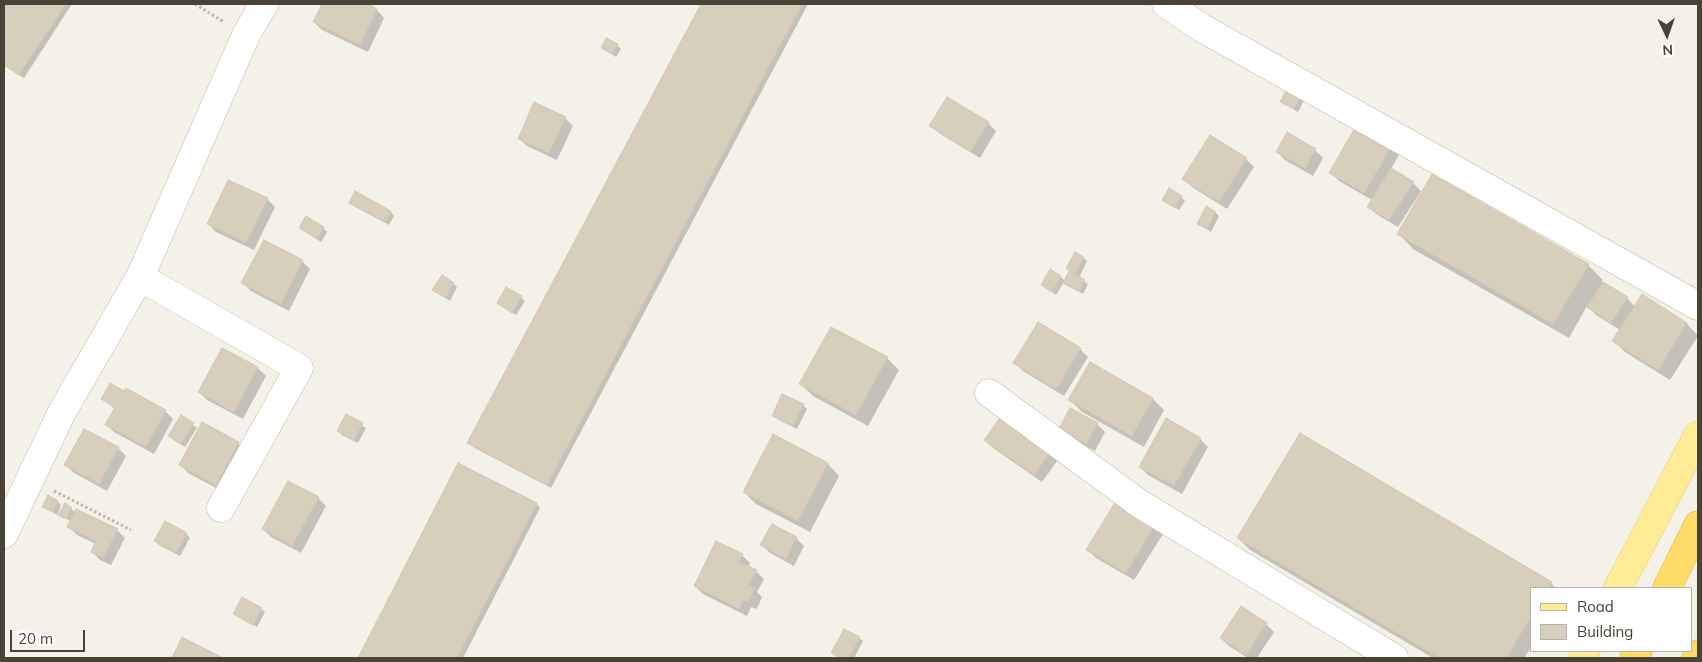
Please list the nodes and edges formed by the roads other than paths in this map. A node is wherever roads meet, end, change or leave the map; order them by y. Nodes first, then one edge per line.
1 (264, 4) edge
2 (1166, 4) edge
3 (140, 277) junction
4 (1698, 306) edge
5 (989, 393) dead end
6 (1698, 435) edge
7 (221, 508) dead end
8 (1698, 524) edge
9 (4, 534) edge
10 (1619, 587) edge
11 (1667, 587) edge
12 (1698, 654) edge
13 (1394, 658) edge
14 (1696, 658) edge

1 - 3 street
2 - 4 street
3 - 7 street
3 - 9 street
5 - 13 street
6 - 10 main road
8 - 11 highway
12 - 14 highway

